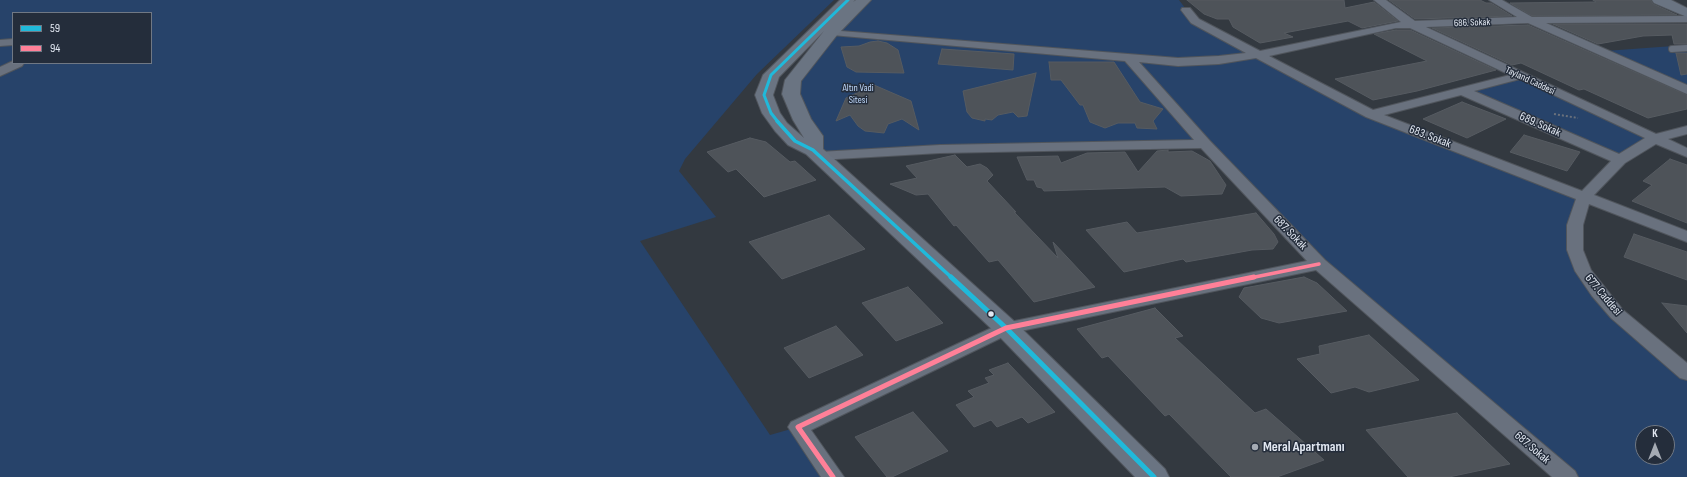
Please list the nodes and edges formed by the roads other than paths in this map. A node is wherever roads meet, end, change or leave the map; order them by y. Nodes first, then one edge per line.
1 (848, 0) edge
2 (864, 0) edge
3 (1379, 0) edge
4 (1494, 0) edge
5 (1659, 0) edge
6 (1186, 10) dead end
7 (1687, 13) edge
8 (1687, 19) edge
9 (1530, 20) junction
10 (1412, 25) junction
11 (832, 32) junction
12 (0, 38) edge
13 (12, 41) edge
14 (12, 41) edge
15 (0, 43) edge
16 (1687, 48) edge
17 (1672, 49) dead end
18 (1260, 54) junction
19 (1129, 58) junction
20 (16, 64) edge
21 (0, 72) edge
22 (1519, 76) junction
23 (1461, 90) junction
24 (1687, 90) edge
25 (1371, 114) junction
26 (1687, 130) edge
27 (1655, 138) junction
28 (1205, 144) junction
29 (816, 153) junction
30 (1687, 153) edge
31 (1620, 160) junction
32 (1584, 197) junction
33 (1687, 237) edge
34 (1319, 264) junction
35 (1006, 328) junction
36 (1687, 373) edge
37 (833, 477) edge
38 (1154, 477) edge
39 (1566, 477) edge

1 - 29 main road
2 - 11 main road
3 - 10 street, Tayland Caddesi
4 - 9 street
5 - 7 main road
6 - 18 street, 683. Sokak
8 - 9 street, 686. Sokak
9 - 10 street, 686. Sokak
9 - 24 street
10 - 18 street, 686. Sokak
10 - 22 street, Tayland Caddesi
11 - 19 street
11 - 29 main road
12 - 13 street
14 - 15 street
16 - 17 lane
18 - 19 street
18 - 25 street, 683. Sokak
19 - 28 street, 687. Sokak
20 - 21 street
22 - 23 street
22 - 27 street, Tayland Caddesi
23 - 25 street
23 - 31 street, 689. Sokak
25 - 32 street, 683. Sokak
26 - 27 street, 677. Caddesi
27 - 30 street, Tayland Caddesi
27 - 31 street, 677. Caddesi
28 - 29 street
28 - 34 street, 687. Sokak
29 - 35 main road
31 - 32 street, 677. Caddesi
32 - 33 street, 683. Sokak
32 - 36 street, 677. Caddesi
34 - 35 street
34 - 39 street, 687. Sokak
35 - 37 street
35 - 38 main road

